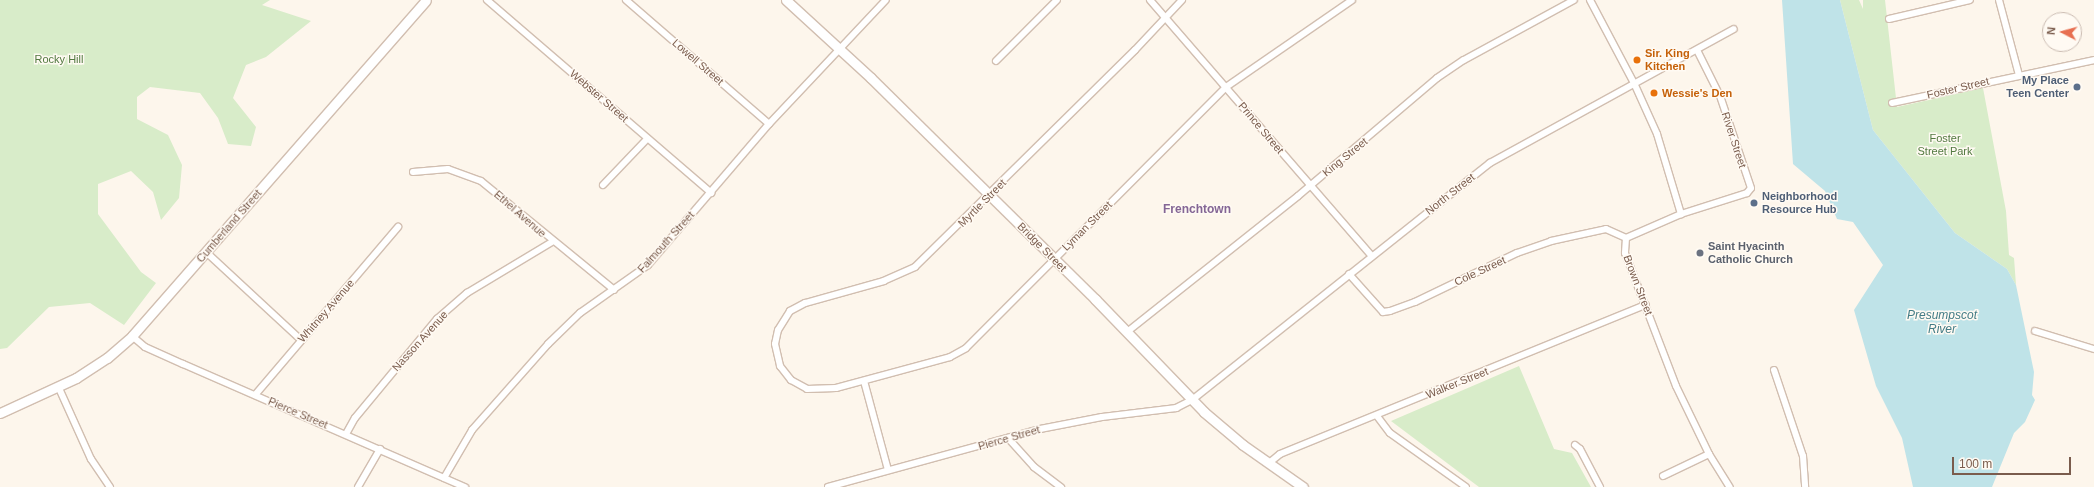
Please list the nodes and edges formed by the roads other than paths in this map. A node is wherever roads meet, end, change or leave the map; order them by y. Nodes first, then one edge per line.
1 (426, 0) edge
2 (487, 0) edge
3 (626, 0) edge
4 (786, 0) edge
5 (886, 0) edge
6 (1058, 0) edge
7 (1150, 0) edge
8 (1182, 0) edge
9 (1352, 0) edge
10 (1574, 0) edge
11 (1590, 0) edge
12 (1970, 0) edge
13 (1999, 0) edge
14 (1165, 16) junction
15 (1889, 19) dead end
16 (1734, 29) dead end
17 (840, 48) junction
18 (1697, 50) junction
19 (2094, 60) edge
20 (996, 61) dead end
21 (2019, 74) junction
22 (1634, 83) junction
23 (1226, 87) junction
24 (1892, 103) dead end
25 (769, 124) junction
26 (647, 139) junction
27 (414, 172) dead end
28 (603, 185) dead end
29 (1310, 185) junction
30 (1751, 188) joint
31 (711, 193) junction
32 (990, 195) junction
33 (1681, 214) junction
34 (398, 227) dead end
35 (1626, 238) junction
36 (552, 242) junction
37 (206, 252) junction
38 (1372, 256) junction
39 (1054, 259) junction
40 (1348, 274) junction
41 (614, 290) junction
42 (1646, 305) junction
43 (2035, 331) dead end
44 (1127, 332) junction
45 (132, 336) junction
46 (301, 340) junction
47 (2094, 349) edge
48 (780, 366) joint
49 (1774, 370) dead end
50 (864, 381) junction
51 (58, 386) junction
52 (255, 395) junction
53 (1192, 400) junction
54 (0, 413) edge
55 (1377, 416) junction
56 (346, 434) junction
57 (1008, 438) junction
58 (1575, 445) dead end
59 (380, 449) junction
60 (1709, 454) junction
61 (1270, 463) junction
62 (888, 470) junction
63 (1663, 476) dead end
64 (444, 478) junction
65 (110, 487) edge
66 (358, 487) edge
67 (465, 487) edge
68 (828, 487) edge
69 (1061, 487) edge
70 (1303, 487) edge
71 (1466, 487) edge
72 (1600, 487) edge
73 (1730, 487) edge
74 (1805, 487) edge

1 - 37 street, Cumberland Street
2 - 26 street, Webster Street
3 - 25 street, Lowell Street
4 - 17 street, Bridge Street
5 - 17 street, Falmouth Street
6 - 20 street
7 - 14 street, Prince Street
8 - 14 street, Myrtle Street
9 - 23 street, Lyman Street
10 - 29 street, King Street
11 - 22 street
12 - 15 street
13 - 21 street
14 - 23 street, Prince Street
14 - 32 street, Myrtle Street
16 - 18 street, North Street
17 - 25 street, Falmouth Street
17 - 32 street, Bridge Street
18 - 22 street, North Street
18 - 30 street, River Street
19 - 21 street, Foster Street
21 - 24 street, Foster Street
22 - 33 street
22 - 38 street, North Street
23 - 29 street, Prince Street
23 - 39 street, Lyman Street
25 - 31 street, Falmouth Street
26 - 28 street
26 - 31 street, Webster Street
27 - 36 street, Ethel Avenue
29 - 38 street, Prince Street
29 - 44 street, King Street
30 - 33 street, Brown Street
31 - 41 street, Falmouth Street
32 - 39 street, Bridge Street
32 - 48 street, Myrtle Street
33 - 35 street, Brown Street
34 - 46 street, Whitney Avenue
35 - 40 street, Cole Street
35 - 42 street, Brown Street
36 - 41 street, Ethel Avenue
36 - 56 street, Nasson Avenue
37 - 45 street, Cumberland Street
37 - 46 street
38 - 40 street, North Street
39 - 44 street, Bridge Street
39 - 50 street, Lyman Street
40 - 53 street, North Street
41 - 64 street, Falmouth Street
42 - 55 street, Walker Street
42 - 60 street, Brown Street
43 - 47 street
44 - 53 street, Bridge Street
45 - 51 street, Cumberland Street
45 - 52 street, Pierce Street
46 - 52 street, Whitney Avenue
48 - 50 street, Lyman Street
49 - 74 street
50 - 62 street
51 - 54 street, Cumberland Street
51 - 65 street
52 - 56 street, Pierce Street
53 - 57 street, Pierce Street
53 - 61 street, Bridge Street
55 - 61 street, Walker Street
55 - 71 street
56 - 59 street, Pierce Street
57 - 62 street, Pierce Street
57 - 69 street
58 - 72 street
59 - 64 street, Pierce Street
59 - 66 street
60 - 63 street
60 - 73 street, Brown Street
61 - 70 street, Bridge Street
62 - 68 street, Pierce Street
64 - 67 street, Pierce Street

